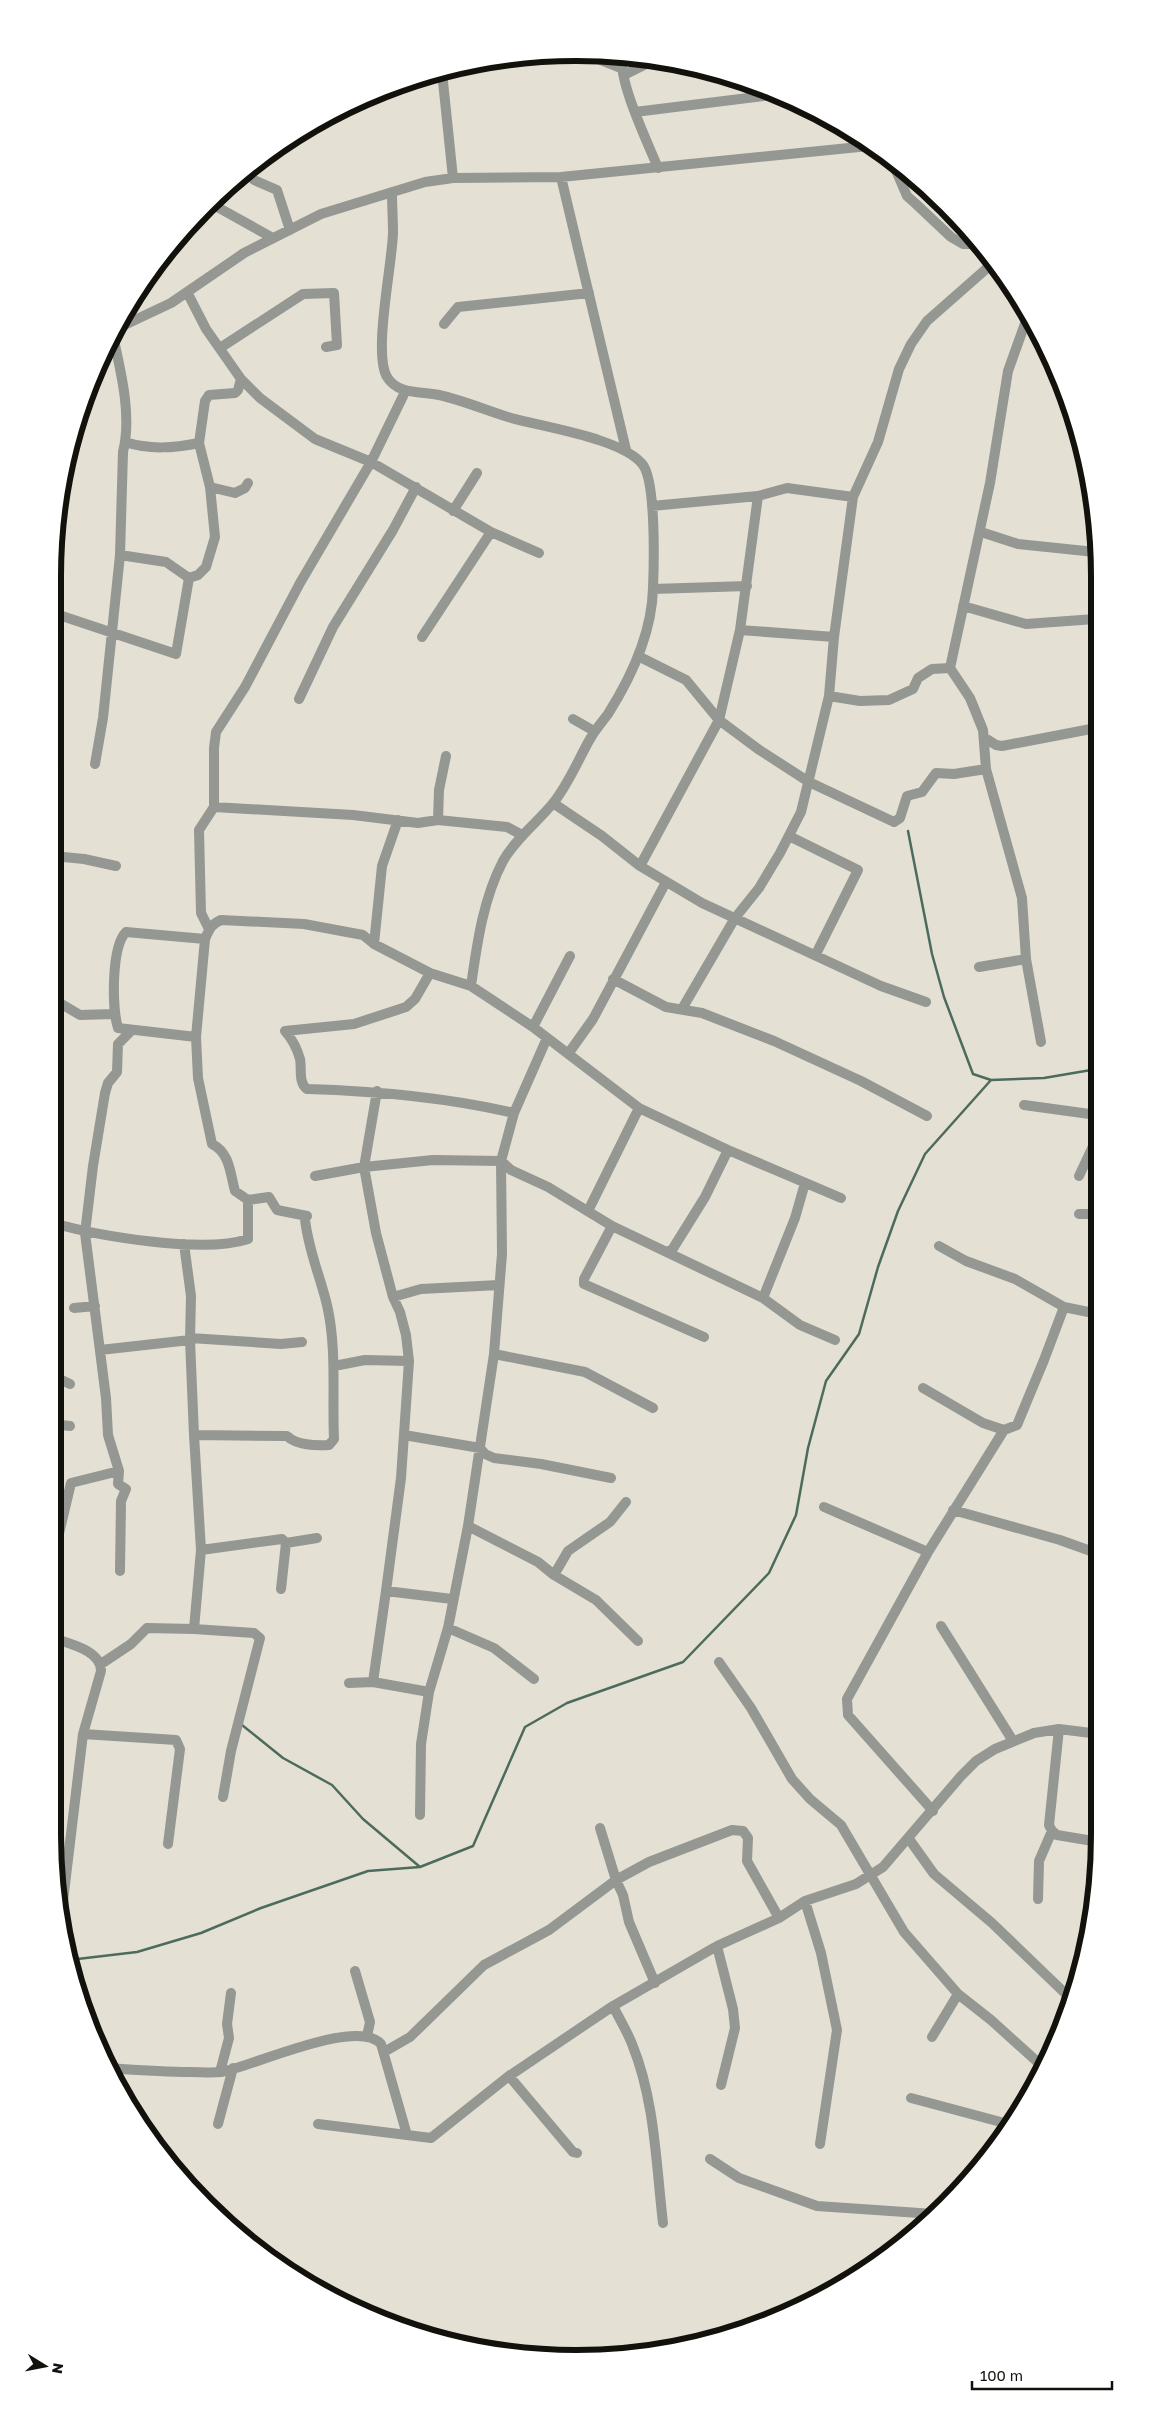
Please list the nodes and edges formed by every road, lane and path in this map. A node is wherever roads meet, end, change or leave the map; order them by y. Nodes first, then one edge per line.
1 (601, 62) edge
2 (622, 64) edge
3 (640, 66) edge
4 (623, 72) junction
5 (443, 79) edge
6 (762, 96) edge
7 (635, 112) junction
8 (860, 147) edge
9 (658, 168) junction
10 (898, 175) edge
11 (561, 177) junction
12 (453, 178) junction
13 (254, 180) dead end
14 (392, 192) junction
15 (217, 207) edge
16 (290, 230) junction
17 (273, 238) junction
18 (969, 244) edge
19 (987, 268) edge
20 (187, 292) junction
21 (589, 293) junction
22 (128, 324) edge
23 (444, 324) dead end
24 (1025, 324) edge
25 (115, 346) edge
26 (326, 347) dead end
27 (220, 348) junction
28 (241, 379) junction
29 (405, 392) junction
30 (125, 442) junction
31 (199, 443) junction
32 (626, 450) junction
33 (370, 462) junction
34 (477, 473) dead end
35 (248, 483) dead end
36 (210, 487) junction
37 (416, 487) junction
38 (758, 496) junction
39 (854, 497) junction
40 (652, 506) junction
41 (452, 511) junction
42 (491, 532) junction
43 (981, 532) junction
44 (1090, 552) edge
45 (539, 553) dead end
46 (120, 555) junction
47 (189, 578) junction
48 (747, 586) junction
49 (653, 588) junction
50 (963, 606) junction
51 (61, 616) edge
52 (1091, 619) edge
53 (740, 630) junction
54 (112, 632) junction
55 (422, 637) dead end
56 (834, 637) junction
57 (638, 656) junction
58 (950, 668) junction
59 (830, 696) junction
60 (299, 699) dead end
61 (574, 719) dead end
62 (719, 720) junction
63 (1091, 729) edge
64 (594, 731) junction
65 (985, 738) junction
66 (446, 756) dead end
67 (95, 764) dead end
68 (986, 769) junction
69 (809, 782) junction
70 (553, 803) junction
71 (214, 806) junction
72 (398, 820) junction
73 (438, 820) junction
74 (522, 836) junction
75 (789, 836) junction
76 (61, 857) edge
77 (116, 866) dead end
78 (640, 866) junction
79 (666, 882) junction
80 (735, 918) junction
81 (209, 929) junction
82 (205, 939) junction
83 (374, 944) junction
84 (816, 954) junction
85 (570, 956) dead end
86 (1026, 959) junction
87 (979, 967) dead end
88 (430, 973) junction
89 (612, 979) junction
90 (471, 986) junction
91 (926, 1002) dead end
92 (61, 1004) edge
93 (682, 1009) junction
94 (113, 1014) junction
95 (532, 1026) junction
96 (131, 1031) junction
97 (196, 1036) junction
98 (547, 1038) junction
99 (1041, 1042) dead end
100 (568, 1054) junction
101 (377, 1091) junction
102 (1024, 1105) dead end
103 (639, 1108) junction
104 (514, 1113) junction
105 (1091, 1114) edge
106 (928, 1116) dead end
107 (728, 1150) junction
108 (1091, 1150) edge
109 (501, 1161) junction
110 (364, 1167) junction
111 (315, 1176) dead end
112 (1079, 1176) dead end
113 (805, 1183) junction
114 (841, 1198) dead end
115 (248, 1200) junction
116 (588, 1211) junction
117 (1079, 1214) dead end
118 (1091, 1214) edge
119 (61, 1226) edge
120 (612, 1226) junction
121 (86, 1233) junction
122 (184, 1244) junction
123 (939, 1246) dead end
124 (668, 1251) junction
125 (499, 1285) junction
126 (393, 1297) junction
127 (763, 1298) junction
128 (94, 1306) junction
129 (1064, 1307) junction
130 (74, 1308) dead end
131 (1091, 1313) edge
132 (704, 1337) dead end
133 (190, 1339) junction
134 (835, 1340) dead end
135 (302, 1342) dead end
136 (100, 1350) junction
137 (494, 1354) junction
138 (409, 1361) junction
139 (334, 1366) junction
140 (61, 1380) edge
141 (70, 1384) dead end
142 (924, 1388) dead end
143 (653, 1408) dead end
144 (61, 1425) edge
145 (70, 1426) dead end
146 (1004, 1430) junction
147 (194, 1435) junction
148 (404, 1435) junction
149 (480, 1448) junction
150 (119, 1471) junction
151 (611, 1478) dead end
152 (626, 1502) dead end
153 (824, 1507) dead end
154 (953, 1510) junction
155 (61, 1519) edge
156 (468, 1526) junction
157 (317, 1538) dead end
158 (286, 1543) junction
159 (201, 1550) junction
160 (1091, 1551) edge
161 (928, 1552) junction
162 (120, 1571) dead end
163 (554, 1575) junction
164 (281, 1589) dead end
165 (386, 1591) junction
166 (452, 1599) junction
167 (942, 1626) dead end
168 (448, 1628) junction
169 (194, 1629) junction
170 (61, 1641) edge
171 (638, 1641) dead end
172 (719, 1662) dead end
173 (101, 1664) junction
174 (534, 1679) dead end
175 (373, 1682) junction
176 (349, 1683) dead end
177 (429, 1692) junction
178 (1059, 1729) junction
179 (1091, 1733) edge
180 (83, 1734) junction
181 (1012, 1741) junction
182 (223, 1797) dead end
183 (932, 1810) junction
184 (420, 1815) dead end
185 (600, 1828) dead end
186 (1052, 1831) junction
187 (909, 1838) junction
188 (1091, 1841) edge
189 (168, 1844) dead end
190 (870, 1874) junction
191 (616, 1880) junction
192 (64, 1889) edge
193 (1038, 1899) dead end
194 (806, 1900) junction
195 (779, 1918) junction
196 (717, 1946) junction
197 (355, 1971) dead end
198 (655, 1983) junction
199 (231, 1993) dead end
200 (1065, 1993) edge
201 (958, 1994) junction
202 (613, 2006) junction
203 (367, 2036) junction
204 (932, 2038) dead end
205 (384, 2052) junction
206 (1038, 2063) edge
207 (233, 2068) junction
208 (117, 2069) edge
209 (220, 2072) junction
210 (509, 2076) junction
211 (721, 2085) dead end
212 (911, 2098) dead end
213 (1003, 2123) edge
214 (218, 2124) dead end
215 (318, 2124) dead end
216 (407, 2135) junction
217 (820, 2144) dead end
218 (577, 2153) dead end
219 (710, 2159) dead end
220 (924, 2213) edge
221 (664, 2223) dead end

1 - 4 street
2 - 4 street
3 - 4 street
4 - 7 street
5 - 12 street
6 - 7 street
7 - 9 street
8 - 9 street
9 - 11 street
10 - 18 street
11 - 12 street
11 - 21 street
12 - 14 street
13 - 16 street
14 - 16 street
14 - 29 street
15 - 17 street
16 - 17 street
17 - 20 street
19 - 39 street
20 - 22 street
20 - 27 street
21 - 23 street
21 - 32 street
24 - 43 street
25 - 30 street
26 - 27 street
27 - 28 street
28 - 31 street
28 - 33 street
29 - 32 street
29 - 33 street
30 - 31 street
30 - 46 street
31 - 36 street
32 - 40 street
33 - 37 street
33 - 71 street
34 - 41 street
35 - 36 street
36 - 47 street
37 - 41 street
37 - 60 street
38 - 39 street
38 - 40 street
38 - 48 street
39 - 56 street
40 - 49 street
41 - 42 street
42 - 45 street
42 - 55 street
43 - 44 street
43 - 50 street
46 - 47 street
46 - 54 street
47 - 54 street
48 - 49 street
48 - 53 street
49 - 57 street
50 - 52 street
50 - 58 street
51 - 54 street
53 - 56 street
53 - 62 street
54 - 67 street
56 - 59 street
57 - 62 street
57 - 64 street
58 - 59 street
58 - 65 street
59 - 69 street
61 - 64 street
62 - 69 street
62 - 78 street
63 - 65 street
64 - 70 street
65 - 68 street
66 - 73 street
68 - 69 street
68 - 86 street
69 - 75 street
70 - 74 street
70 - 78 street
71 - 72 street
71 - 81 street
72 - 73 street
72 - 83 street
73 - 74 street
74 - 90 street
75 - 80 street
75 - 84 street
76 - 77 street
78 - 79 street
79 - 80 street
79 - 89 street
80 - 84 street
80 - 93 street
81 - 82 street
81 - 83 street
82 - 94 street
82 - 97 street
83 - 88 street
84 - 91 street
85 - 95 street
86 - 87 street
86 - 99 street
88 - 90 street
88 - 101 street
89 - 93 street
89 - 100 street
90 - 95 street
92 - 94 street
93 - 106 street
94 - 96 street
95 - 98 street
96 - 97 street
96 - 121 street
97 - 115 street
98 - 100 street
98 - 104 street
100 - 103 street
101 - 104 street
101 - 110 street
102 - 105 street
103 - 107 street
103 - 116 street
104 - 109 street
107 - 113 street
107 - 124 street
108 - 112 street
109 - 110 street
109 - 116 street
109 - 125 street
110 - 111 street
110 - 126 street
113 - 114 street
113 - 127 street
115 - 122 street
115 - 139 street
116 - 120 street
117 - 118 street
119 - 121 street
120 - 124 street
120 - 132 street
121 - 122 street
121 - 128 street
122 - 133 street
123 - 129 street
124 - 127 street
125 - 126 street
125 - 137 street
126 - 138 street
127 - 134 street
128 - 130 street
128 - 136 street
129 - 131 street
129 - 146 street
133 - 135 street
133 - 136 street
133 - 147 street
136 - 150 street
137 - 143 street
137 - 149 street
138 - 139 street
138 - 148 street
139 - 147 street
140 - 141 street
142 - 146 street
144 - 145 street
146 - 154 street
147 - 159 street
148 - 149 street
148 - 165 street
149 - 151 street
149 - 156 street
150 - 155 street
150 - 162 street
152 - 163 street
153 - 161 street
154 - 160 street
154 - 161 street
156 - 163 street
156 - 166 street
157 - 158 street
158 - 159 street
158 - 164 street
159 - 169 street
161 - 183 street
163 - 171 street
165 - 166 street
165 - 175 street
166 - 168 street
167 - 181 street
168 - 174 street
168 - 177 street
169 - 173 street
169 - 182 street
170 - 173 street
172 - 190 street
173 - 180 street
175 - 176 street
175 - 177 street
177 - 184 street
178 - 179 street
178 - 181 street
178 - 186 street
180 - 189 street
180 - 192 street
181 - 183 street
183 - 187 street
185 - 191 street
186 - 188 street
186 - 193 street
187 - 190 street
187 - 200 street
190 - 194 street
190 - 201 street
191 - 195 street
191 - 198 street
191 - 205 street
194 - 195 street
194 - 217 street
195 - 196 street
196 - 198 street
196 - 211 street
197 - 203 street
198 - 202 street
199 - 209 street
201 - 204 street
201 - 206 street
202 - 210 street
202 - 221 street
203 - 205 street
203 - 207 street
205 - 216 street
207 - 209 street
207 - 214 street
208 - 209 street
210 - 216 street
210 - 218 street
212 - 213 street
215 - 216 street
219 - 220 street

